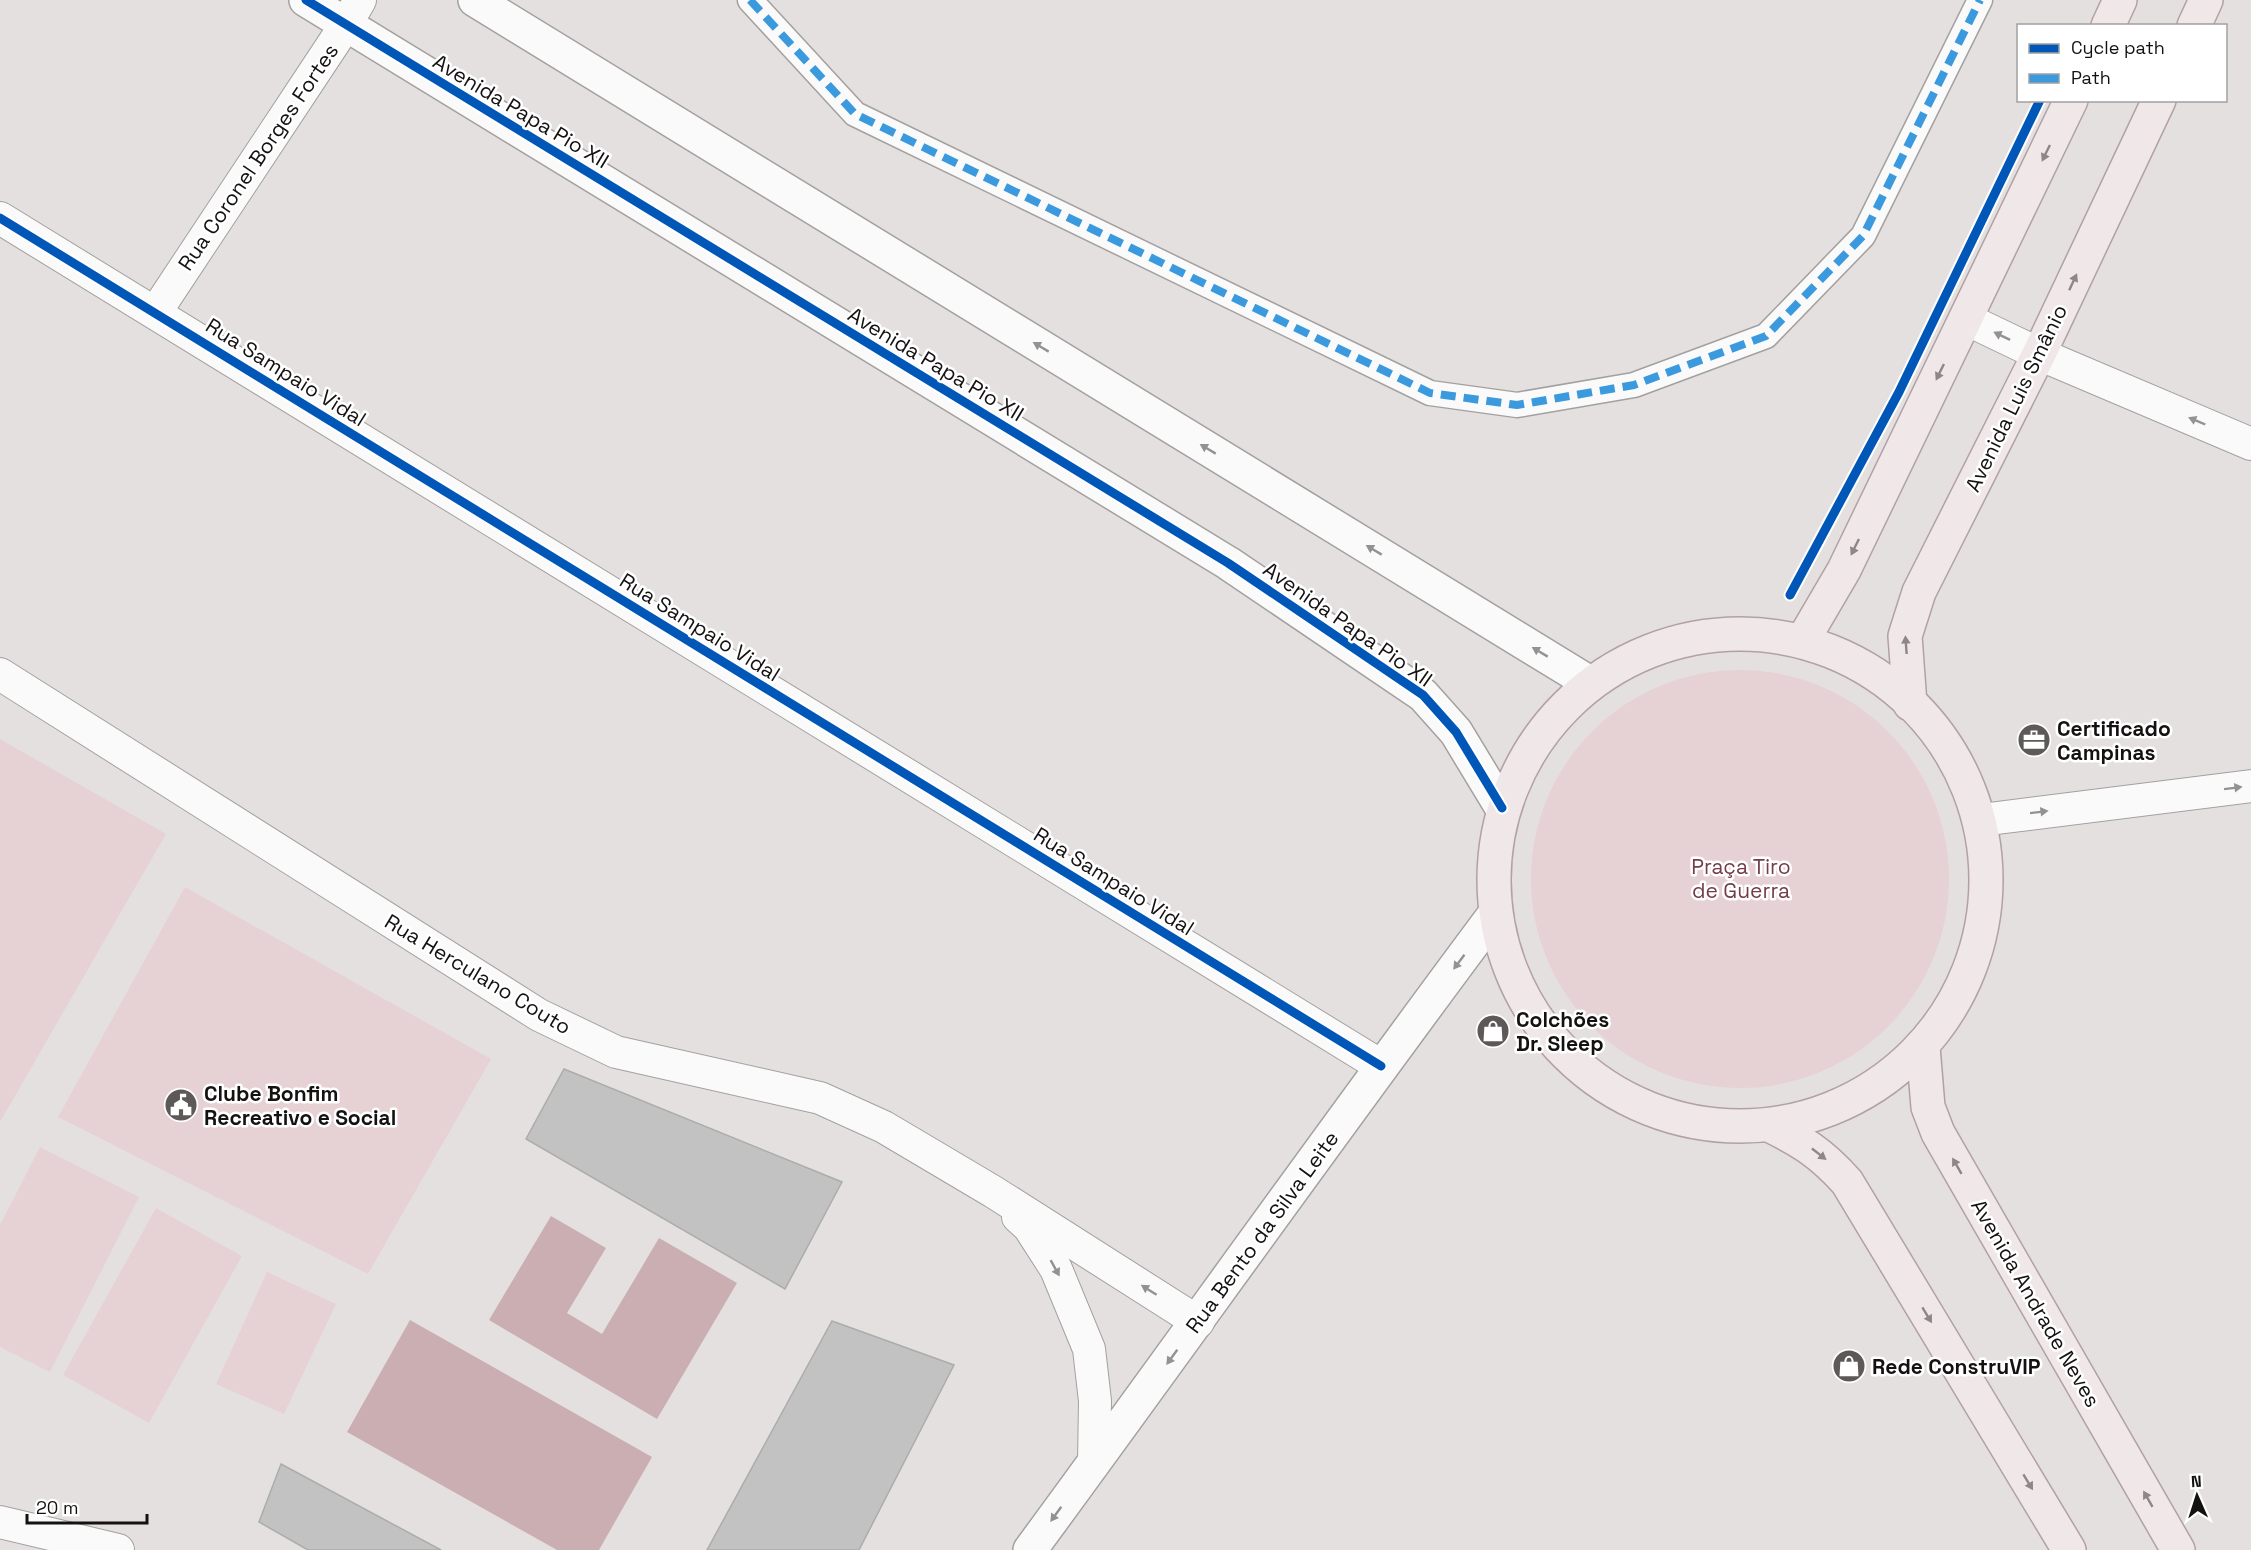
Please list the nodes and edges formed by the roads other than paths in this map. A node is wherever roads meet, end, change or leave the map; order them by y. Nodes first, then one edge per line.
1 (306, 0) edge
2 (475, 0) edge
3 (750, 0) edge
4 (1980, 0) edge
5 (2120, 0) edge
6 (2206, 0) edge
7 (352, 13) edge
8 (2109, 24) edge
9 (2195, 24) edge
10 (2070, 102) edge
11 (2158, 102) edge
12 (0, 218) edge
13 (155, 313) junction
14 (1965, 319) junction
15 (2038, 354) junction
16 (2251, 444) edge
17 (1803, 640) junction
18 (0, 674) edge
19 (1590, 683) junction
20 (1910, 704) junction
21 (2251, 786) edge
22 (1502, 808) junction
23 (1981, 820) junction
24 (1494, 915) junction
25 (1923, 1047) junction
26 (1381, 1066) junction
27 (1769, 1125) junction
28 (992, 1191) junction
29 (1198, 1322) junction
30 (1094, 1463) junction
31 (0, 1522) edge
32 (118, 1550) edge
33 (1030, 1550) edge
34 (2069, 1550) edge
35 (2178, 1550) edge

1 - 7 street, Avenida Papa Pio XII
19 -> 2 street
3 - 4 street
5 - 8 main road
6 - 9 main road
7 - 13 street, Rua Coronel Borges Fortes
7 - 22 street, Avenida Papa Pio XII
10 -> 14 main road
15 -> 11 main road, Avenida Luis Smânio
12 - 13 street, Rua Sampaio Vidal
13 - 26 street, Rua Sampaio Vidal
15 -> 14 street
14 -> 17 main road
16 -> 15 street
20 -> 15 main road, Avenida Luis Smânio
17 - 19 main road
17 - 20 main road
18 - 28 street, Rua Herculano Couto
19 - 22 main road
20 - 23 main road
23 -> 21 street
22 - 24 main road
23 - 25 main road
24 -> 26 street, Rua Bento da Silva Leite
24 - 27 main road
25 - 27 main road
35 -> 25 main road, Avenida Andrade Neves
26 - 29 street, Rua Bento da Silva Leite
27 -> 34 main road
29 -> 28 street, Rua Herculano Couto
28 -> 30 street, Rua Herculano Couto
29 -> 30 street, Rua Bento da Silva Leite
30 -> 33 street, Rua Bento da Silva Leite
31 - 32 street

